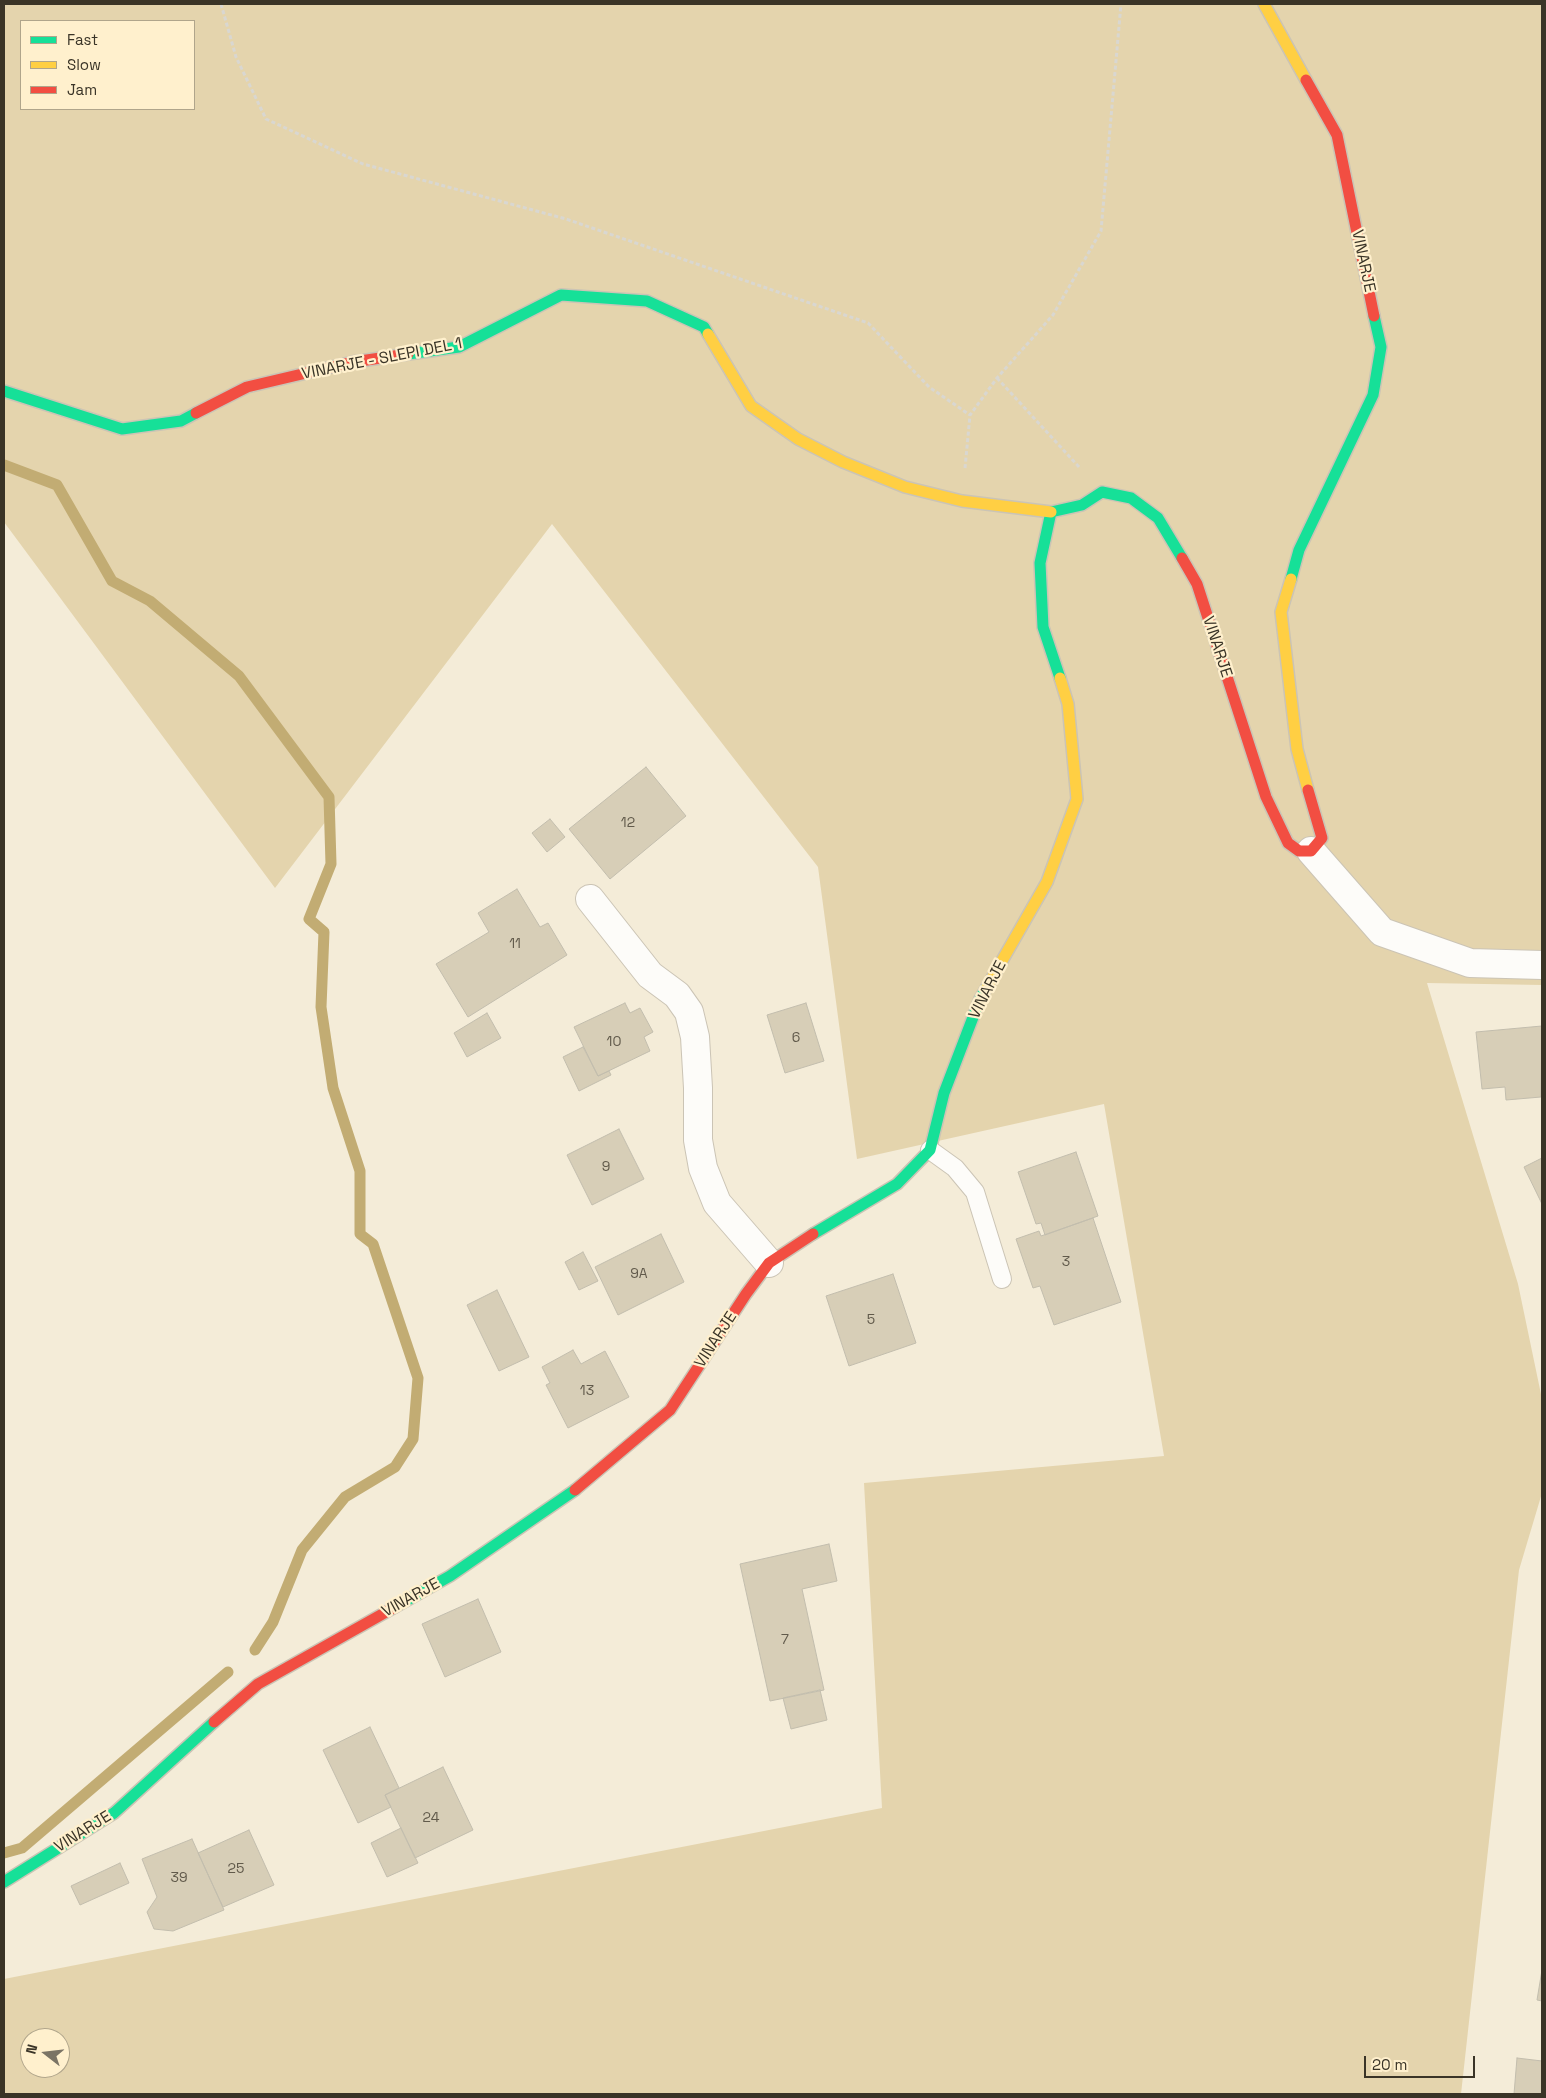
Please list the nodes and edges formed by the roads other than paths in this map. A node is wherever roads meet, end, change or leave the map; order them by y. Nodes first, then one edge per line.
1 (1264, 4) edge
2 (4, 391) edge
3 (1051, 512) junction
4 (1311, 851) junction
5 (590, 899) dead end
6 (1542, 964) edge
7 (930, 1150) junction
8 (770, 1263) junction
9 (1002, 1279) dead end
10 (4, 1882) edge

1 - 4 street, VINARJE
2 - 3 street, VINARJE - SLEPI DEL 1
3 - 4 street, VINARJE
3 - 7 street, VINARJE
4 - 6 street
5 - 8 street
7 - 8 street, VINARJE
7 - 9 lane
8 - 10 street, VINARJE

